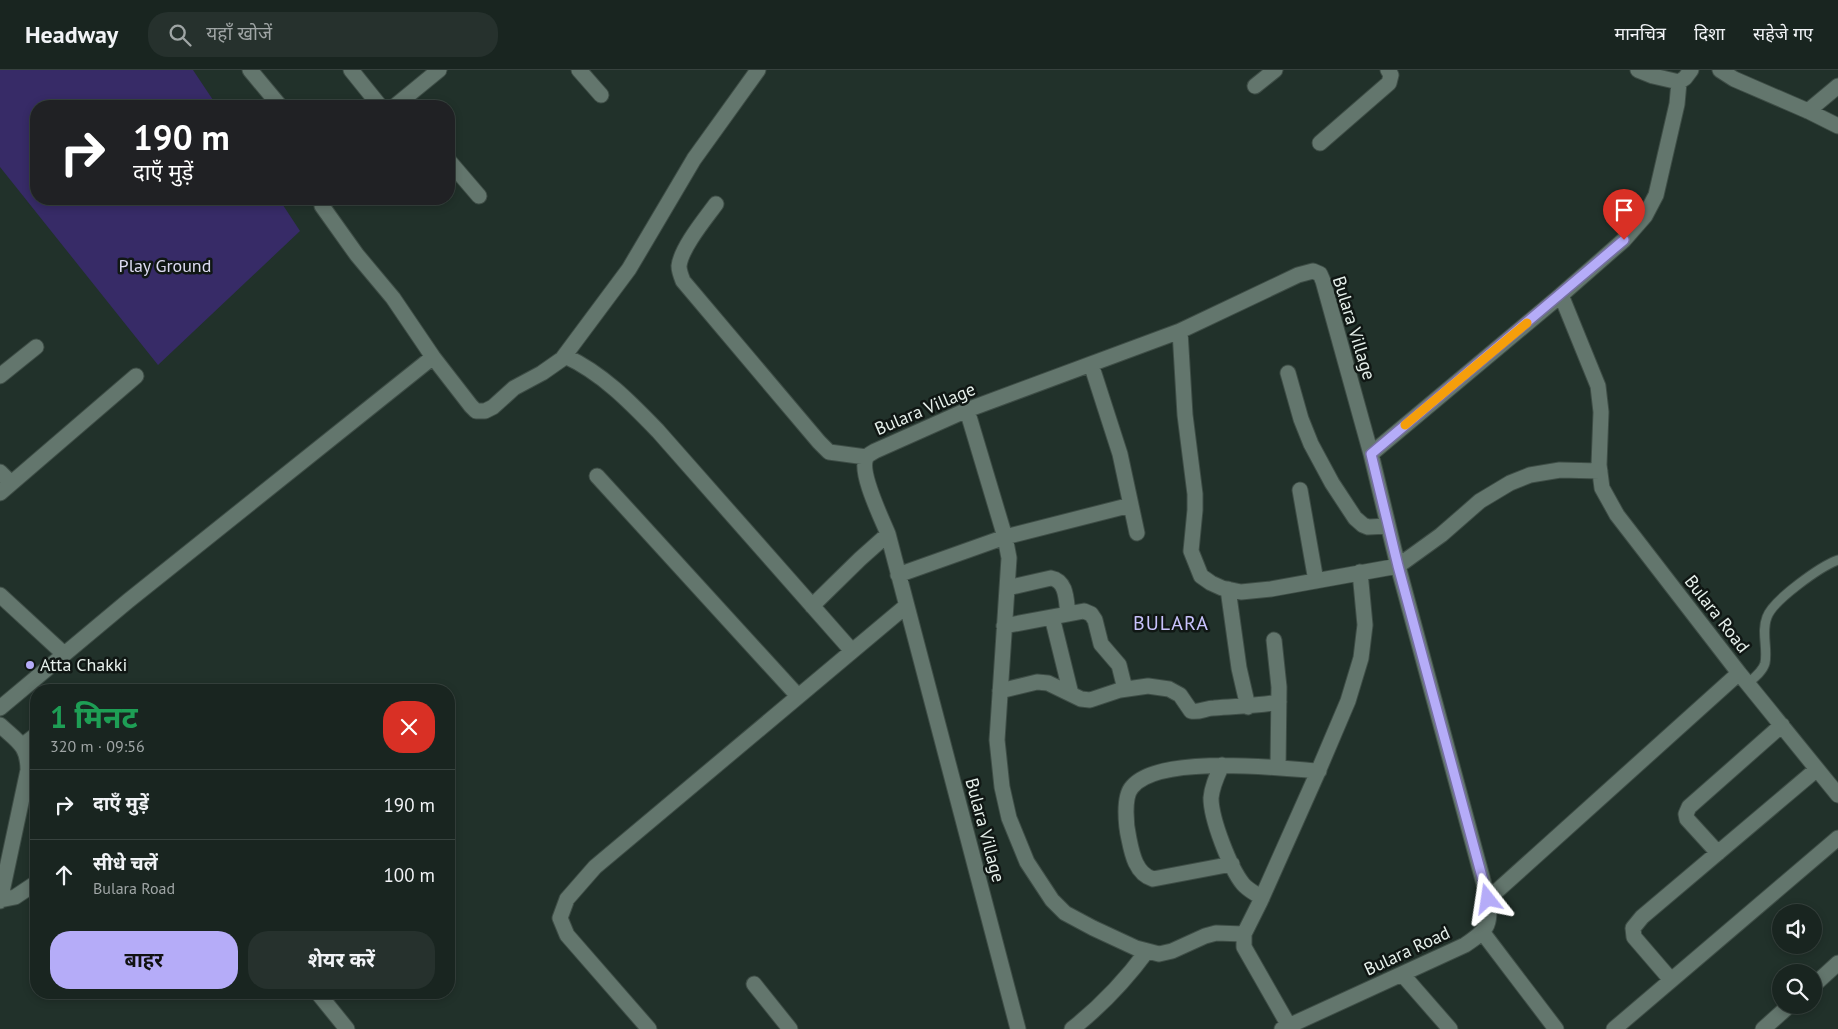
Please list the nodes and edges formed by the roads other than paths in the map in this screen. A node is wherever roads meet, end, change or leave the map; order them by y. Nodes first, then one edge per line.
1 (250, 70) edge
2 (351, 70) edge
3 (439, 70) edge
4 (579, 70) edge
5 (758, 70) edge
6 (1275, 70) edge
7 (1388, 70) edge
8 (1638, 70) edge
9 (1691, 70) edge
10 (1720, 70) edge
11 (1679, 82) junction
12 (1254, 86) dead end
13 (1838, 86) edge
14 (601, 95) dead end
15 (275, 100) edge
16 (375, 100) edge
17 (404, 100) edge
18 (1808, 111) junction
19 (1838, 126) edge
20 (1320, 143) dead end
21 (455, 168) edge
22 (479, 196) dead end
23 (716, 204) dead end
24 (322, 205) edge
25 (1561, 295) junction
26 (1180, 330) junction
27 (36, 347) dead end
28 (564, 356) junction
29 (433, 357) junction
30 (1091, 364) junction
31 (1288, 373) dead end
32 (0, 376) edge
33 (136, 376) dead end
34 (966, 410) junction
35 (1371, 454) junction
36 (866, 457) junction
37 (1600, 471) junction
38 (0, 472) edge
39 (597, 476) dead end
40 (6, 488) edge
41 (1300, 490) dead end
42 (1131, 505) junction
43 (1388, 526) junction
44 (1137, 533) dead end
45 (888, 534) junction
46 (1005, 537) junction
47 (1838, 560) edge
48 (1398, 566) junction
49 (1360, 572) junction
50 (898, 575) junction
51 (1316, 580) junction
52 (1007, 588) junction
53 (1228, 589) junction
54 (0, 595) edge
55 (812, 606) junction
56 (906, 606) junction
57 (1068, 614) junction
58 (1052, 617) junction
59 (1004, 626) junction
60 (1274, 640) dead end
61 (852, 652) junction
62 (64, 654) junction
63 (1744, 678) junction
64 (1125, 690) junction
65 (1000, 691) junction
66 (1071, 694) junction
67 (798, 696) junction
68 (1279, 702) junction
69 (1248, 707) junction
70 (0, 708) edge
71 (0, 725) edge
72 (1782, 726) junction
73 (30, 740) edge
74 (22, 746) junction
75 (1222, 765) junction
76 (1278, 768) junction
77 (1817, 769) junction
78 (1319, 771) junction
79 (1838, 794) edge
80 (1838, 838) edge
81 (1718, 853) junction
82 (1232, 864) junction
83 (30, 887) edge
84 (1262, 898) junction
85 (1488, 899) junction
86 (0, 901) edge
87 (1483, 933) junction
88 (1244, 934) junction
89 (1147, 951) junction
90 (1838, 963) edge
91 (1402, 974) junction
92 (1822, 978) edge
93 (1671, 980) junction
94 (754, 984) dead end
95 (323, 999) edge
96 (1780, 1014) edge
97 (1285, 1027) edge
98 (788, 1028) edge
99 (347, 1029) edge
100 (649, 1029) edge
101 (1018, 1029) edge
102 (1072, 1029) edge
103 (1450, 1029) edge
104 (1556, 1029) edge
105 (1614, 1029) edge
106 (1763, 1029) edge

1 - 15 street
2 - 16 street
3 - 17 street
4 - 14 street
5 - 28 street
6 - 12 street
7 - 20 street
8 - 11 street
9 - 11 street
10 - 18 street
11 - 25 street
13 - 18 street
18 - 19 street
21 - 22 street
23 - 36 street
24 - 29 street
25 - 35 street
25 - 37 street, Bulara Road
26 - 30 street, Bulara Village
26 - 35 street, Bulara Village
26 - 53 street
27 - 32 street
28 - 29 street
28 - 55 street
29 - 62 street
30 - 34 street, Bulara Village
30 - 42 street
31 - 43 street
33 - 40 street
34 - 36 street, Bulara Village
34 - 46 street
35 - 43 street
36 - 45 street, Bulara Village
37 - 48 street
37 - 63 street, Bulara Road
38 - 40 street
39 - 67 street
41 - 51 street
42 - 44 street
42 - 46 street
43 - 48 street
45 - 50 street, Bulara Village
45 - 55 street
46 - 50 street
46 - 52 street
47 - 63 lane
48 - 49 street
48 - 85 street
49 - 51 street
49 - 78 street
50 - 56 street, Bulara Village
51 - 53 street
52 - 57 street
52 - 59 street
53 - 69 street
54 - 62 street
55 - 61 street
56 - 61 street
56 - 101 street, Bulara Village
57 - 58 street
57 - 64 street
58 - 59 street
58 - 66 street
59 - 65 street
60 - 68 street
61 - 67 street
62 - 70 street
63 - 72 street
63 - 85 street, Bulara Road
64 - 66 street
64 - 69 street
65 - 66 street
65 - 89 street
67 - 100 street
68 - 69 street
68 - 76 street
71 - 74 street
72 - 77 street
72 - 81 street
73 - 74 street
74 - 86 street
75 - 76 street
75 - 82 street
75 - 82 street
76 - 78 street
77 - 79 street
77 - 81 street
78 - 84 street
80 - 93 street
81 - 93 street
82 - 84 street
83 - 86 street
84 - 88 street
85 - 87 street
87 - 91 street, Bulara Road
87 - 104 street
88 - 89 street
88 - 97 street
89 - 102 street
90 - 92 street
91 - 97 street, Bulara Road
91 - 103 street
93 - 105 street
94 - 98 street
95 - 99 street
96 - 106 street

